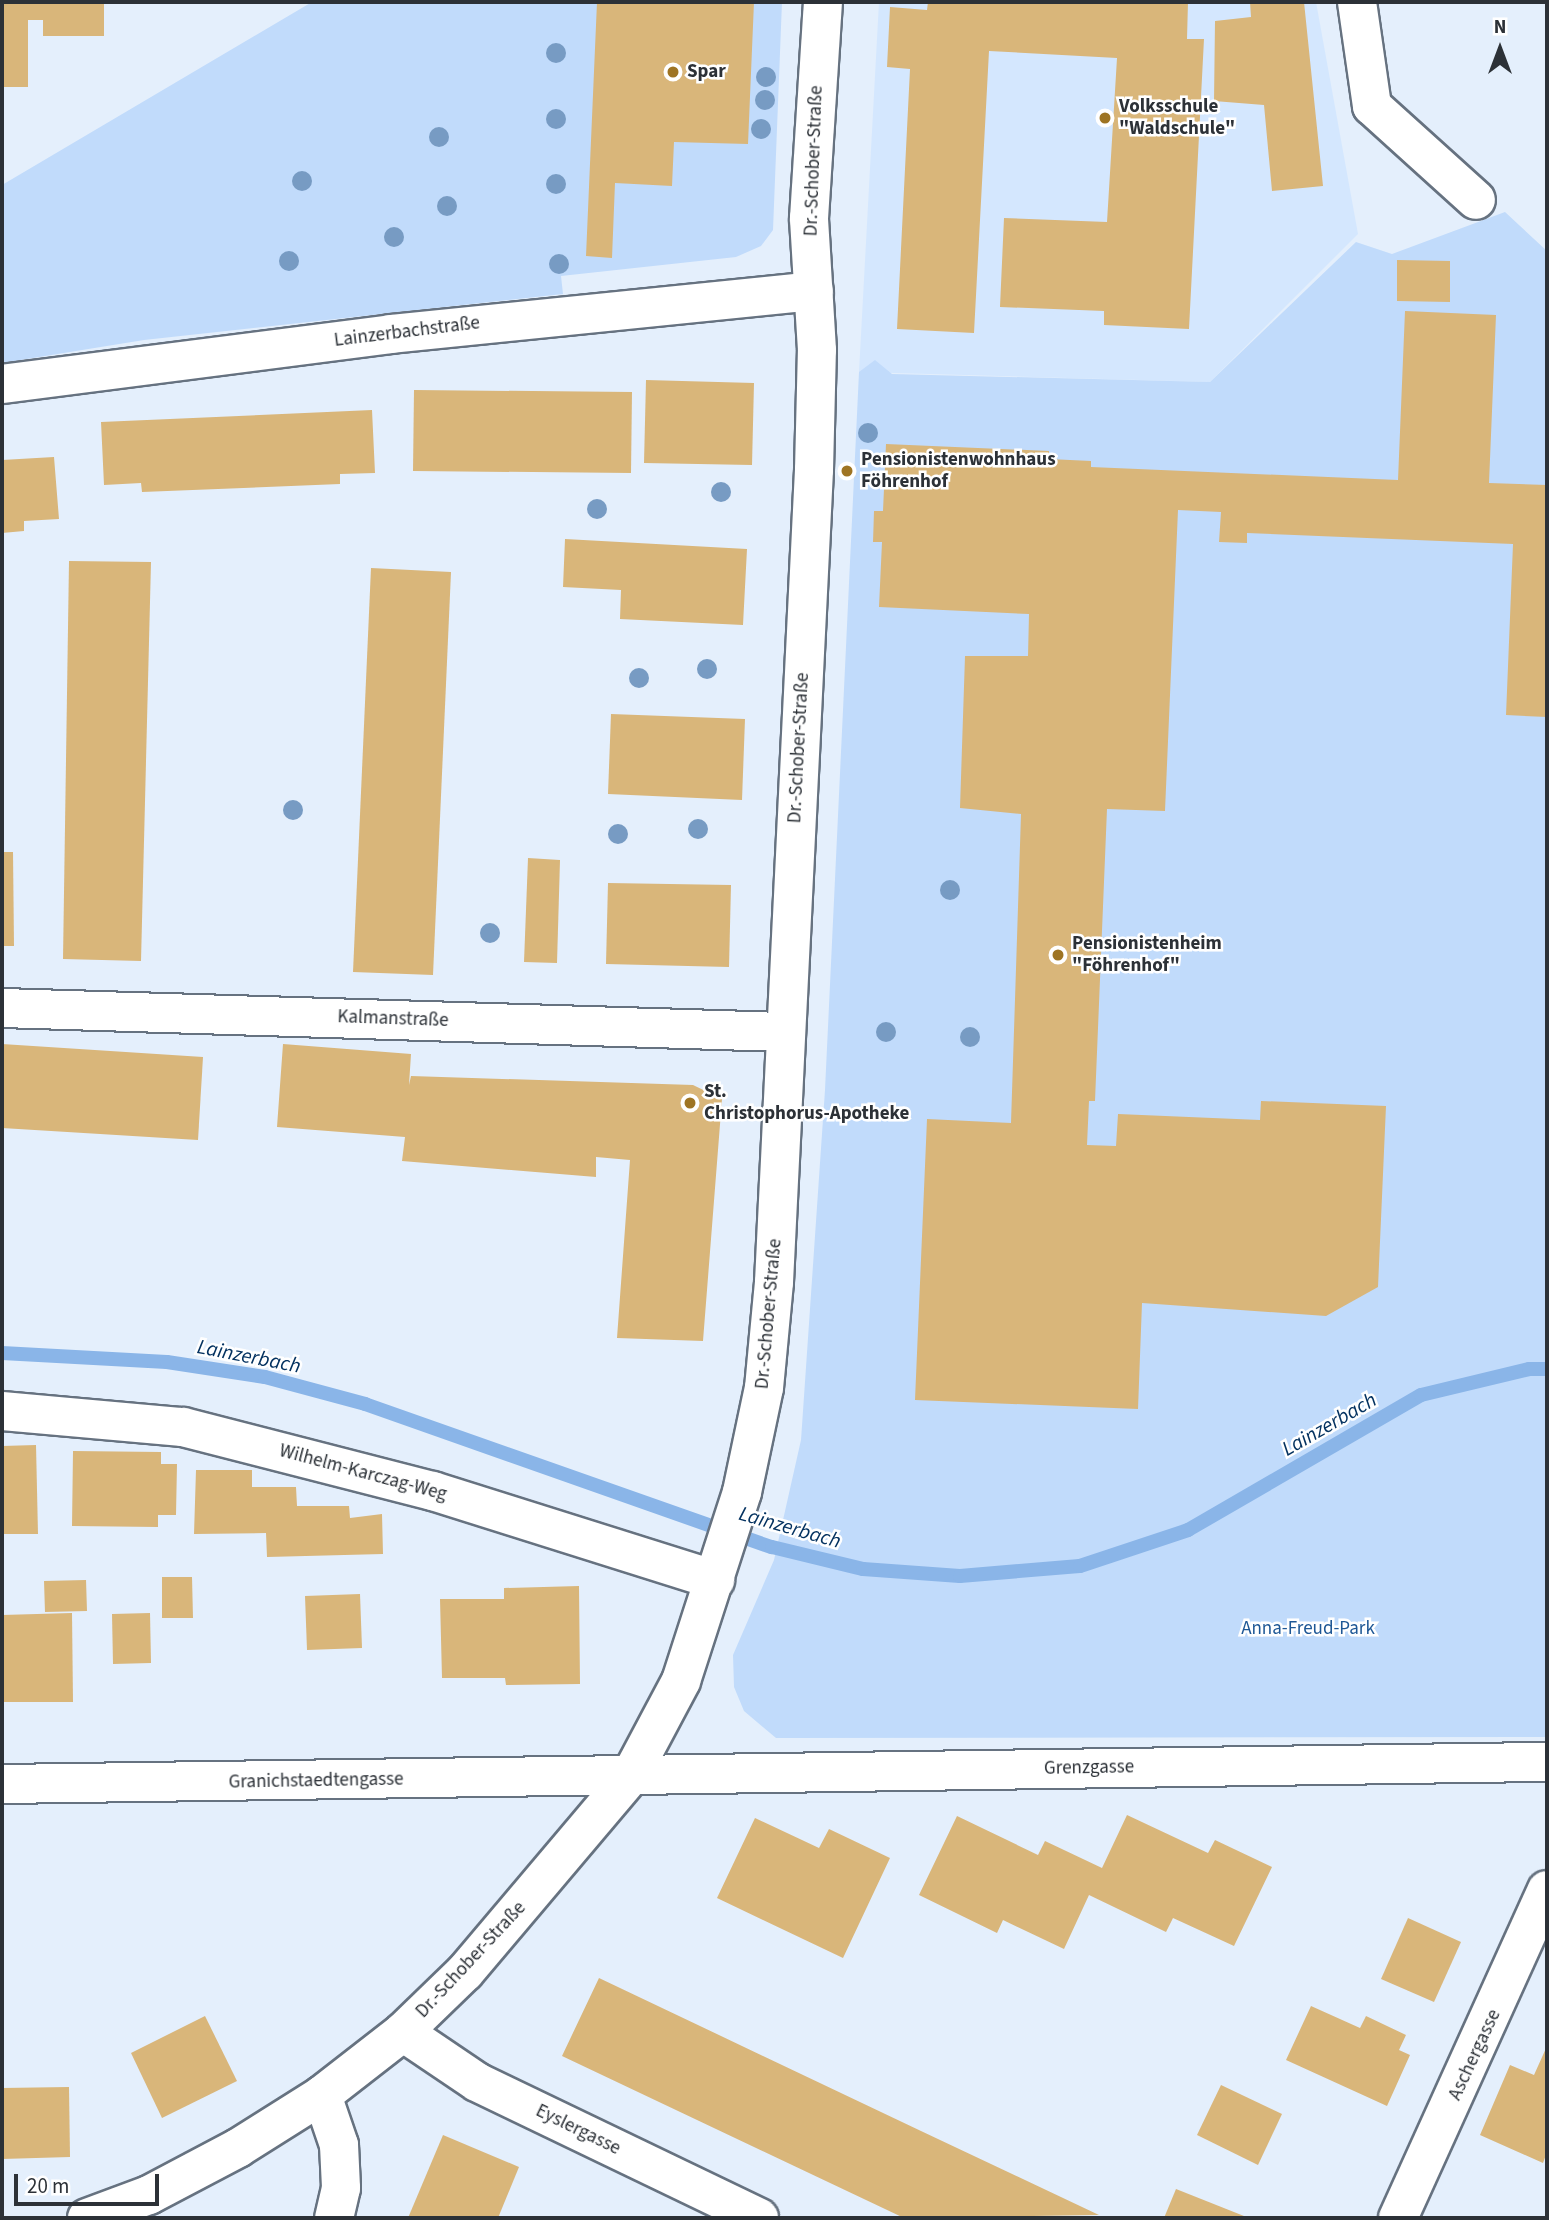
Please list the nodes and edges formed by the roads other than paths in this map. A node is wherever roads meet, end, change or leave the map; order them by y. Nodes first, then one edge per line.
1 (823, 2) edge
2 (1357, 2) edge
3 (1476, 200) dead end
4 (814, 291) junction
5 (2, 384) edge
6 (2, 1008) edge
7 (785, 1032) junction
8 (2, 1411) edge
9 (717, 1575) junction
10 (1547, 1762) edge
11 (630, 1777) junction
12 (2, 1784) edge
13 (1547, 1890) edge
14 (1535, 1958) edge
15 (402, 2032) junction
16 (322, 2095) junction
17 (86, 2218) edge
18 (334, 2218) edge
19 (759, 2218) edge
20 (1398, 2218) edge

1 - 4 street, Dr.-Schober-Straße
2 - 3 street
4 - 5 street, Lainzerbachstraße
4 - 7 street, Dr.-Schober-Straße
6 - 7 street, Kalmanstraße
7 - 9 street, Dr.-Schober-Straße
8 - 9 street, Wilhelm-Karczag-Weg
9 - 11 street, Dr.-Schober-Straße
10 - 11 street, Grenzgasse
11 - 12 street, Granichstaedtengasse
11 - 15 street, Dr.-Schober-Straße
13 - 14 street, Aschergasse
14 - 20 street, Aschergasse
15 - 16 street, Dr.-Schober-Straße
15 - 19 street, Eyslergasse
16 - 17 street, Dr.-Schober-Straße
16 - 18 street

